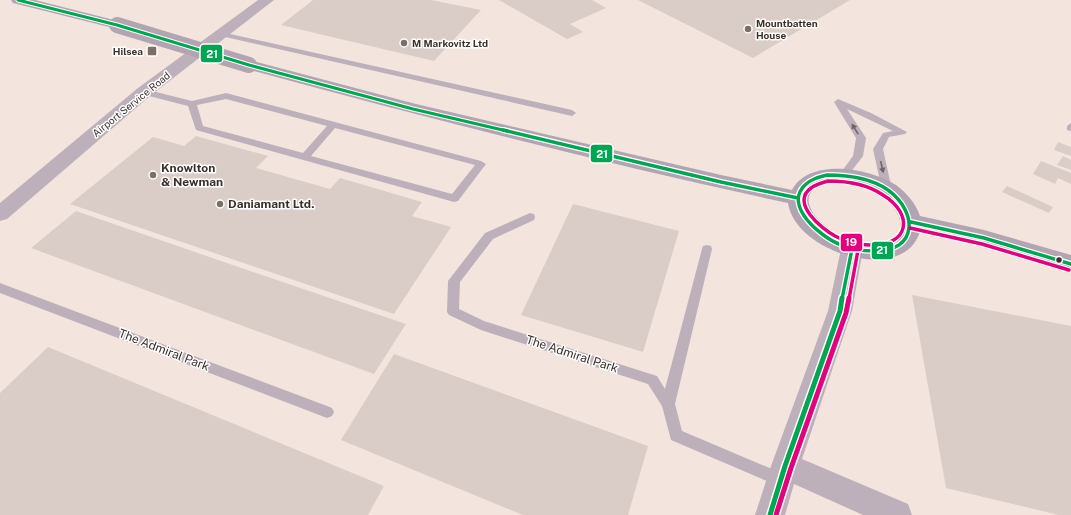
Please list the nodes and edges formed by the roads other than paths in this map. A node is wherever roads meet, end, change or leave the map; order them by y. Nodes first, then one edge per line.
1 (18, 0) edge
2 (267, 0) edge
3 (221, 34) junction
4 (144, 92) junction
5 (192, 104) junction
6 (572, 113) dead end
7 (334, 124) junction
8 (305, 157) junction
9 (844, 175) junction
10 (887, 190) junction
11 (798, 198) junction
12 (0, 214) edge
13 (530, 217) dead end
14 (911, 222) junction
15 (707, 249) dead end
16 (852, 249) junction
17 (1071, 264) edge
18 (0, 288) edge
19 (668, 404) junction
20 (327, 412) dead end
21 (783, 473) junction
22 (770, 515) edge
23 (897, 515) edge

1 - 11 street, bridge
2 - 3 street, Airport Service Road
3 - 4 street, Airport Service Road
3 - 6 lane
4 - 5 lane
4 - 12 street, Airport Service Road
5 - 7 lane
5 - 8 lane
7 - 8 lane
7 - 8 lane
9 - 10 street
9 -> 10 lane
9 - 11 street
10 - 14 street
11 - 16 street
13 - 19 lane, The Admiral Park
14 - 16 street
14 - 17 street
15 - 19 lane
16 - 21 street
18 - 20 lane, The Admiral Park
19 - 21 lane, The Admiral Park
21 - 22 street
21 - 23 street

